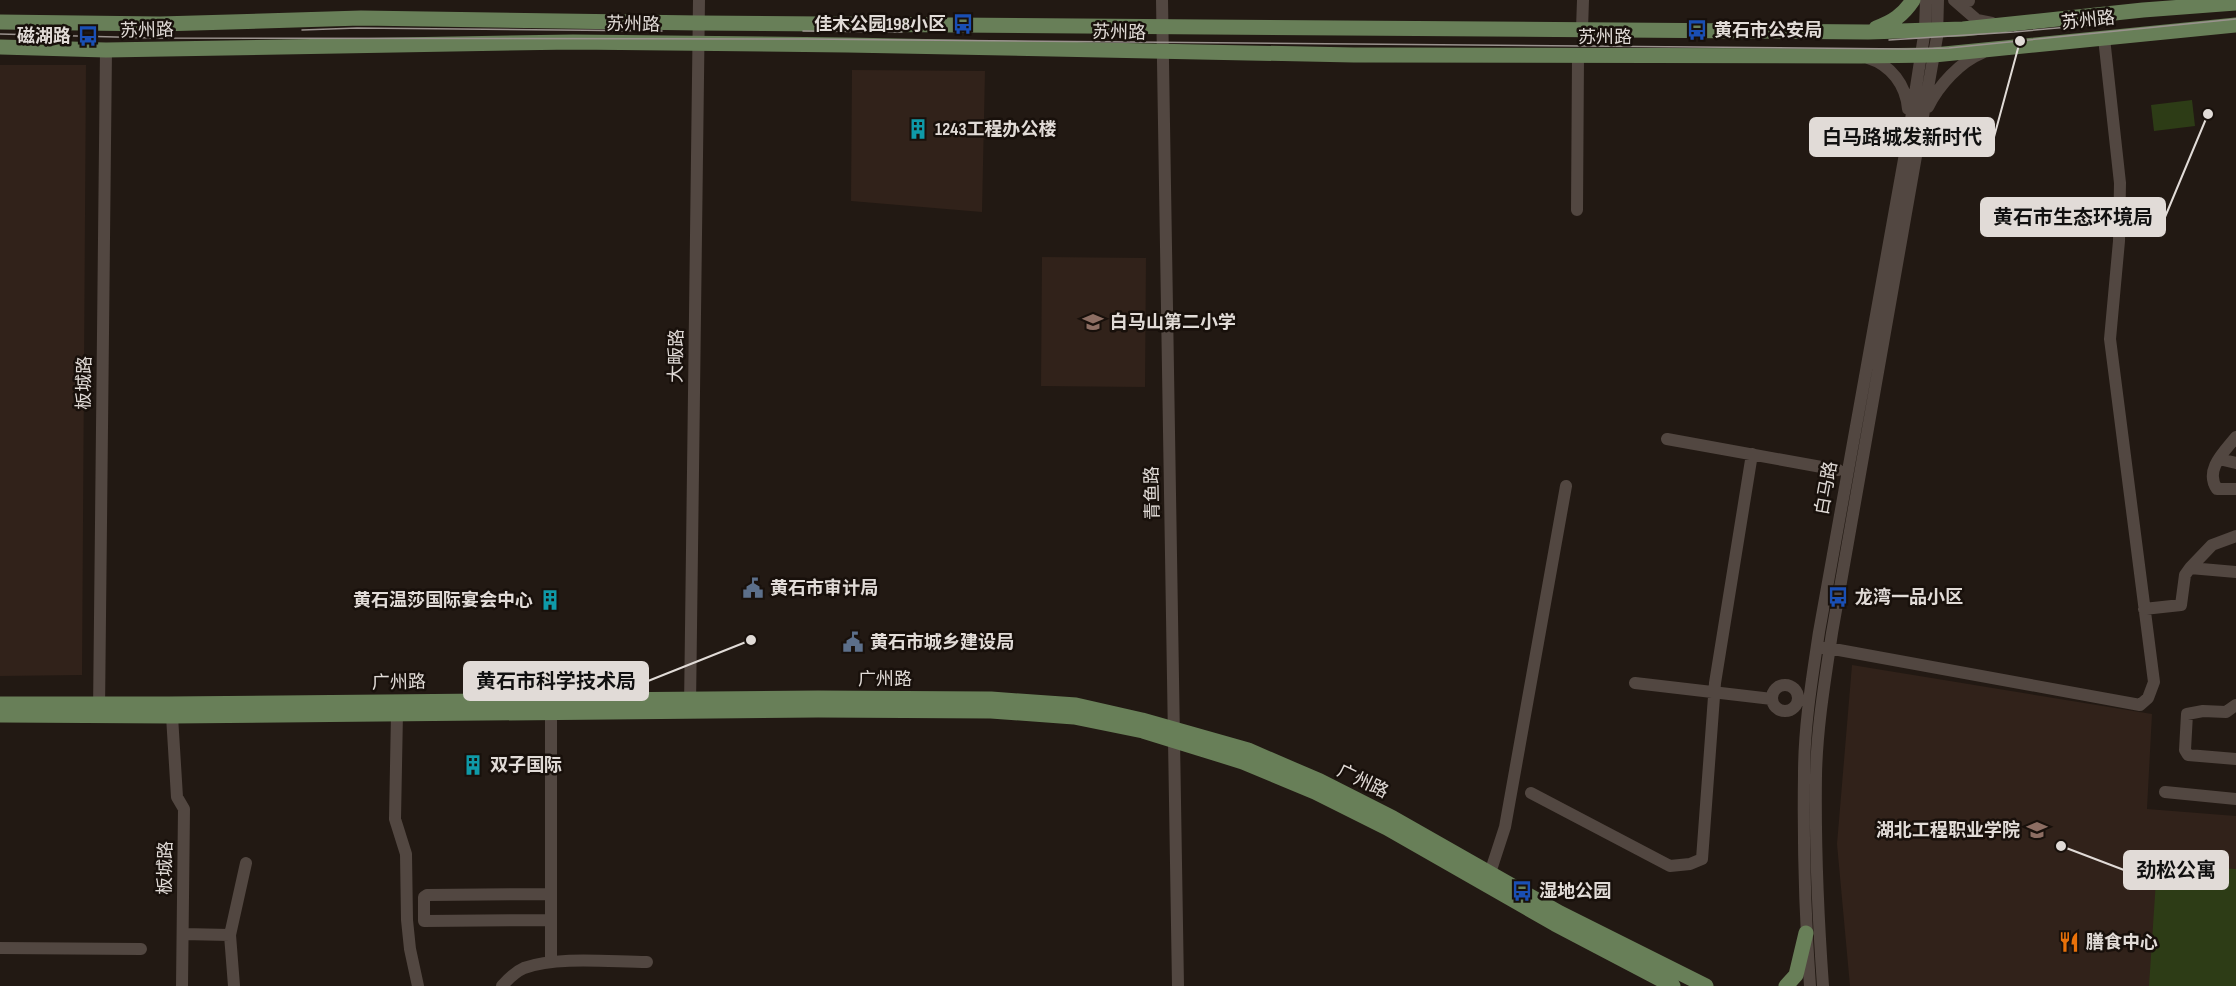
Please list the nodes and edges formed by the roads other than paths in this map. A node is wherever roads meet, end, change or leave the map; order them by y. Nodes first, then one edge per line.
1 (699, 0) edge
2 (1162, 0) edge
3 (1583, 0) edge
4 (1913, 0) edge
5 (1926, 0) edge
6 (1938, 0) edge
7 (1954, 0) edge
8 (2226, 2) edge
9 (2141, 5) edge
10 (0, 9) edge
11 (6, 22) edge
12 (699, 23) junction
13 (1999, 25) junction
14 (2236, 25) edge
15 (1163, 26) junction
16 (1582, 29) junction
17 (1932, 29) junction
18 (1868, 32) junction
19 (2104, 38) junction
20 (698, 44) junction
21 (0, 47) edge
22 (1992, 49) junction
23 (106, 50) junction
24 (1163, 52) junction
25 (1927, 55) junction
26 (1861, 56) junction
27 (1578, 57) junction
28 (1915, 127) junction
29 (1577, 210) dead end
30 (2236, 437) edge
31 (1668, 439) dead end
32 (1752, 454) junction
33 (2219, 459) junction
34 (2236, 463) edge
35 (1838, 470) dead end
36 (1566, 486) dead end
37 (2236, 489) edge
38 (2236, 536) edge
39 (2190, 568) junction
40 (2236, 572) edge
41 (2144, 609) junction
42 (1823, 647) junction
43 (1635, 683) dead end
44 (1714, 692) junction
45 (1772, 699) junction
46 (0, 704) edge
47 (689, 705) junction
48 (2236, 705) edge
49 (99, 710) junction
50 (551, 712) junction
51 (397, 713) junction
52 (0, 715) edge
53 (172, 716) junction
54 (1174, 735) junction
55 (2236, 759) edge
56 (2165, 792) dead end
57 (1531, 793) dead end
58 (2236, 799) edge
59 (246, 863) dead end
60 (1490, 873) junction
61 (551, 894) junction
62 (407, 920) junction
63 (551, 920) junction
64 (424, 921) junction
65 (1806, 933) junction
66 (183, 934) junction
67 (230, 935) junction
68 (0, 948) edge
69 (141, 949) dead end
70 (551, 962) junction
71 (647, 962) dead end
72 (182, 986) edge
73 (234, 986) edge
74 (418, 986) edge
75 (502, 986) edge
76 (1178, 986) edge
77 (1673, 986) edge
78 (1706, 986) edge
79 (1786, 986) edge
80 (1810, 986) edge
81 (1823, 986) edge

1 - 12 street, 大畈路
2 - 15 street, 青鱼路
3 - 16 street
4 - 18 main road
5 - 17 street, 白马路
6 - 17 street, 白马路
7 - 13 street
8 - 9 main road, 苏州路
9 - 13 main road, 苏州路
10 - 11 main road
11 - 12 main road, 苏州路
12 - 15 main road, 苏州路
12 - 20 street, 大畈路
13 - 17 main road, 苏州路
14 - 19 main road, 苏州路
15 - 16 main road, 苏州路
15 - 24 street, 青鱼路
16 - 18 main road, 苏州路
17 - 18 main road, 苏州路
17 - 25 street, 白马路
19 - 22 main road, 苏州路
19 - 41 street
20 - 23 main road, 苏州路
20 - 24 main road, 苏州路
20 - 47 street, 大畈路
21 - 23 main road, 苏州路
22 - 25 main road, 苏州路
22 - 28 street
23 - 49 street, 板城路
24 - 27 main road, 苏州路
24 - 54 street, 青鱼路
25 - 26 main road, 苏州路
25 - 28 street, 白马路
26 - 27 main road, 苏州路
26 - 28 street
27 - 29 street
28 - 42 street, 白马路
30 - 33 street
31 - 32 street
32 - 35 street
32 - 44 street
33 - 34 street
33 - 37 street
36 - 60 street
38 - 39 street
39 - 40 street
39 - 41 street
41 - 42 street
42 - 65 street, 白马路
42 - 81 street, 白马路
43 - 44 street
44 - 45 street
44 - 57 street
45 - 45 street
46 - 49 main road, 广州路
47 - 49 main road, 广州路
47 - 50 main road, 广州路
47 - 54 main road, 广州路
48 - 55 street
49 - 52 main road, 广州路
49 - 53 main road, 广州路
50 - 51 main road, 广州路
50 - 61 street
51 - 53 main road, 广州路
51 - 62 street
53 - 66 street, 板城路
54 - 60 main road, 广州路
54 - 76 street, 青鱼路
54 - 77 main road, 广州路
56 - 58 street
59 - 67 street
60 - 78 main road, 广州路
61 - 63 street
61 - 64 street
62 - 64 street
62 - 74 street
63 - 64 street
63 - 70 street
65 - 79 main road
65 - 80 street, 白马路
66 - 67 street
66 - 72 street, 板城路
67 - 73 street
68 - 69 street
70 - 71 street
70 - 75 street

